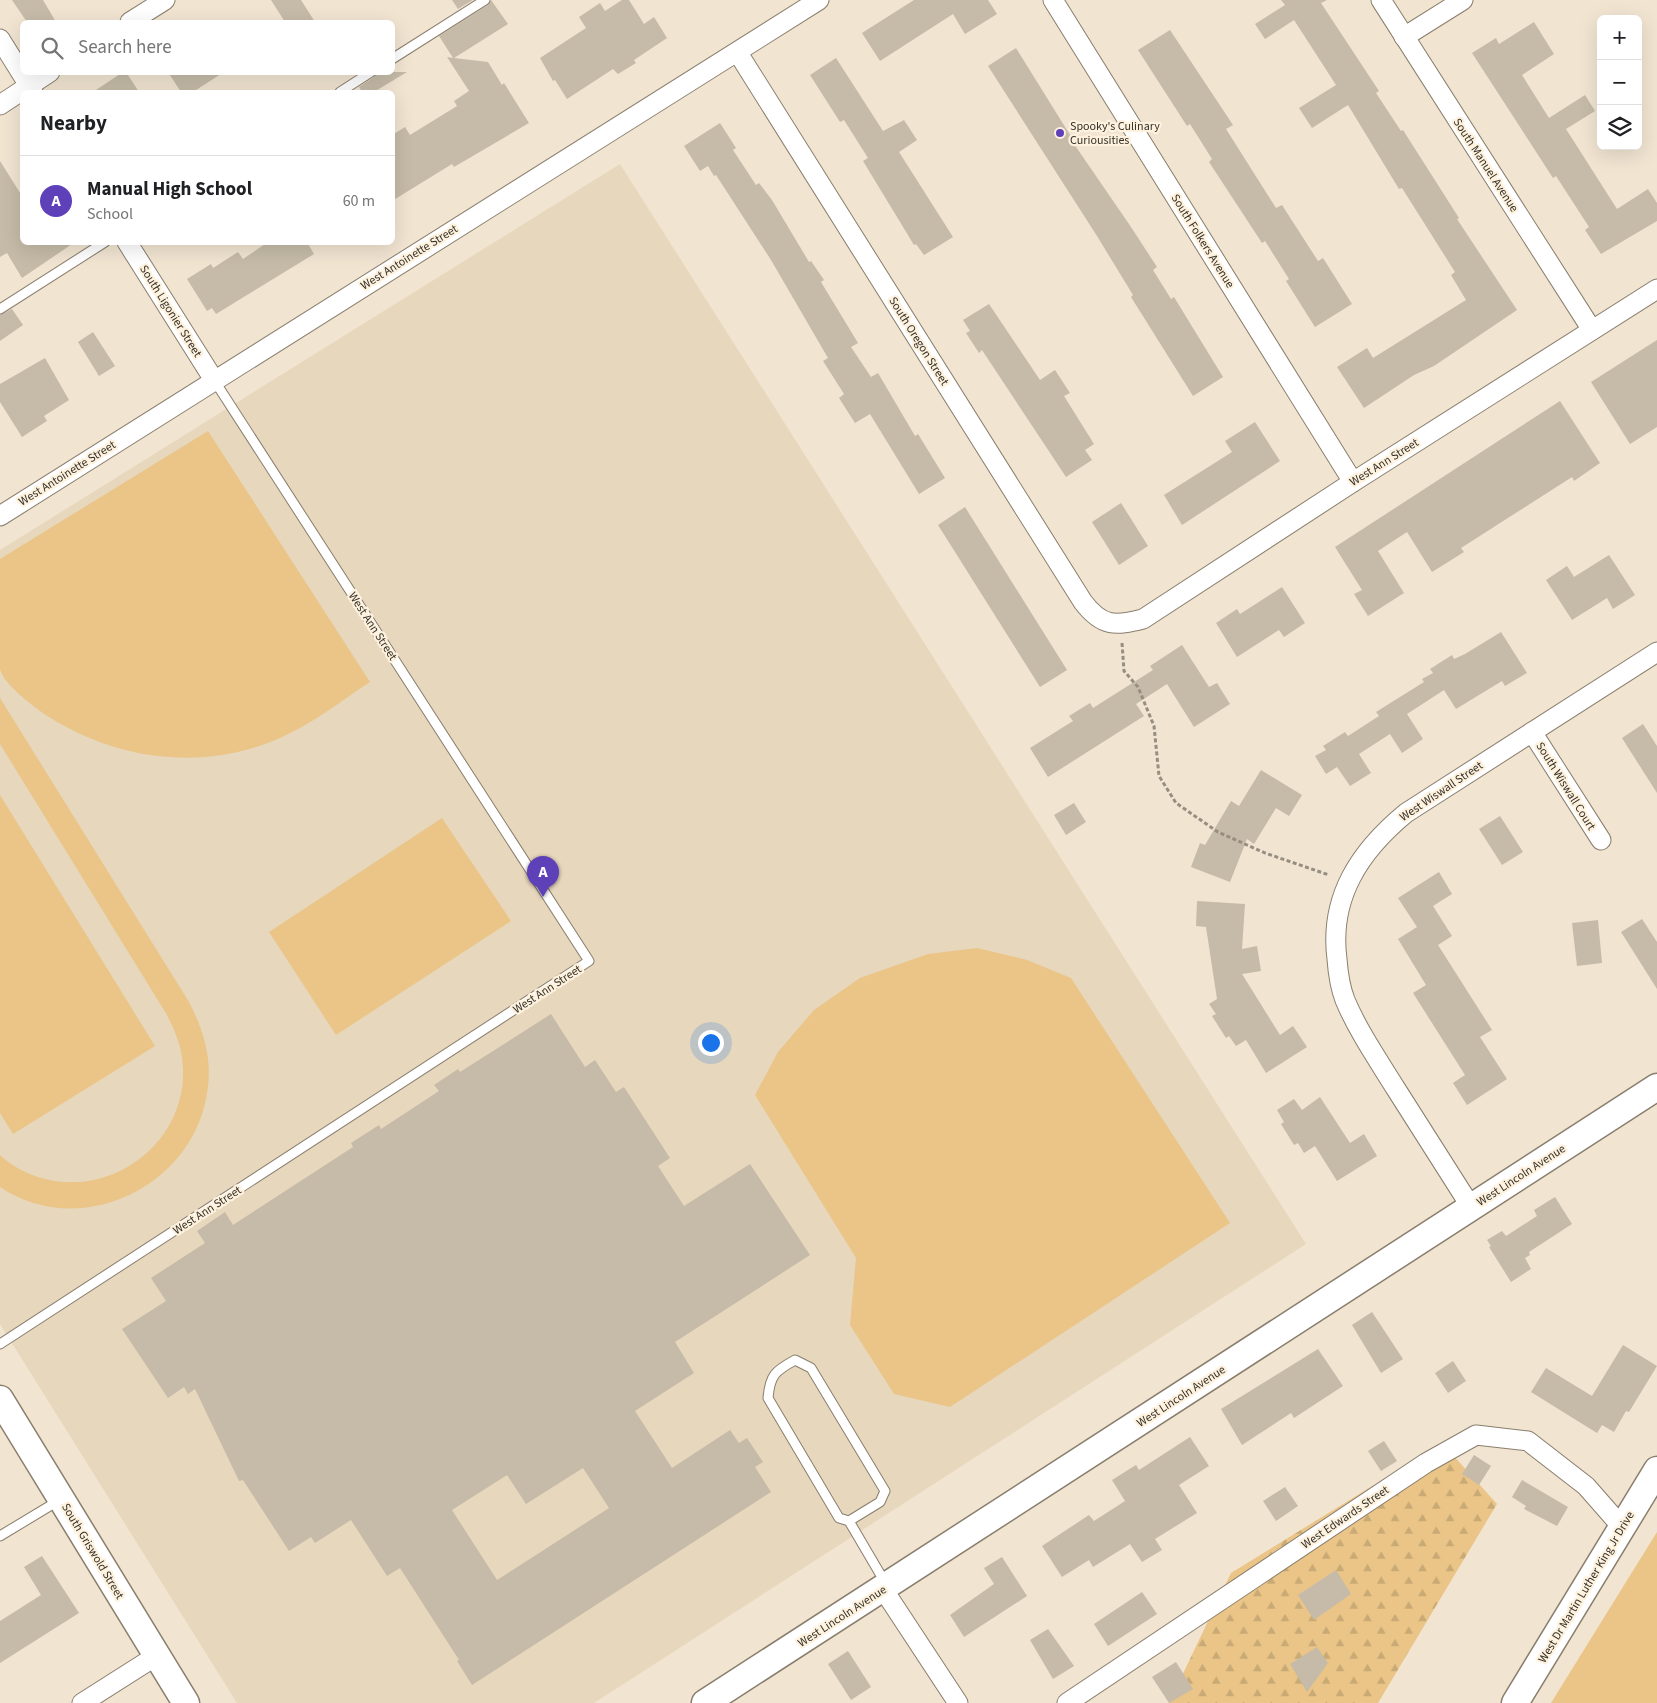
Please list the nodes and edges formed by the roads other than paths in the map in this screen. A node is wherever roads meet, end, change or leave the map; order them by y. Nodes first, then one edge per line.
1 (165, 0) edge
2 (485, 0) edge
3 (820, 0) edge
4 (1053, 0) edge
5 (1381, 0) edge
6 (1463, 0) edge
7 (133, 20) edge
8 (1404, 37) junction
9 (0, 39) edge
10 (738, 52) junction
11 (395, 57) edge
12 (20, 71) edge
13 (22, 75) edge
14 (47, 75) edge
15 (366, 75) edge
16 (31, 89) edge
17 (343, 90) edge
18 (20, 95) edge
19 (0, 105) edge
20 (100, 245) edge
21 (129, 245) edge
22 (1657, 289) edge
23 (0, 309) edge
24 (1592, 330) junction
25 (214, 380) junction
26 (1353, 482) junction
27 (0, 516) edge
28 (1107, 623) joint
29 (1657, 652) edge
30 (1532, 732) junction
31 (1601, 840) dead end
32 (1657, 1087) edge
33 (1471, 1207) junction
34 (0, 1344) edge
35 (0, 1399) edge
36 (1657, 1470) edge
37 (61, 1499) junction
38 (849, 1521) junction
39 (1622, 1527) junction
40 (0, 1536) edge
41 (886, 1588) junction
42 (156, 1656) junction
43 (82, 1703) edge
44 (186, 1703) edge
45 (705, 1703) edge
46 (958, 1703) edge
47 (1067, 1703) edge
48 (1515, 1703) edge

1 - 7 street
2 - 11 lane
3 - 10 street, West Antoinette Street
4 - 26 street, South Folkers Avenue
5 - 8 street, South Manuel Avenue
6 - 8 street
8 - 24 street, South Manuel Avenue
9 - 12 street
10 - 25 street, West Antoinette Street
10 - 28 street, South Oregon Street
13 - 16 street
14 - 16 street
15 - 17 lane
18 - 19 street
20 - 23 lane
21 - 25 street, South Ligonier Street
22 - 24 street, West Ann Street
24 - 26 street, West Ann Street
25 - 27 street, West Antoinette Street
25 - 34 lane, West Ann Street
26 - 28 street, West Ann Street
29 - 30 street, West Wiswall Street
30 - 31 street, South Wiswall Court
30 - 33 street, West Wiswall Street
32 - 33 main road, West Lincoln Avenue
33 - 41 main road, West Lincoln Avenue
35 - 37 main road, South Griswold Street
36 - 39 main road, West Dr Martin Luther King Jr Drive
37 - 40 lane
37 - 42 main road, South Griswold Street
38 - 38 lane
38 - 41 lane
39 - 47 street, West Edwards Street
39 - 48 main road, West Dr Martin Luther King Jr Drive
41 - 45 main road, West Lincoln Avenue
41 - 46 street
42 - 43 street
42 - 44 main road, South Griswold Street

